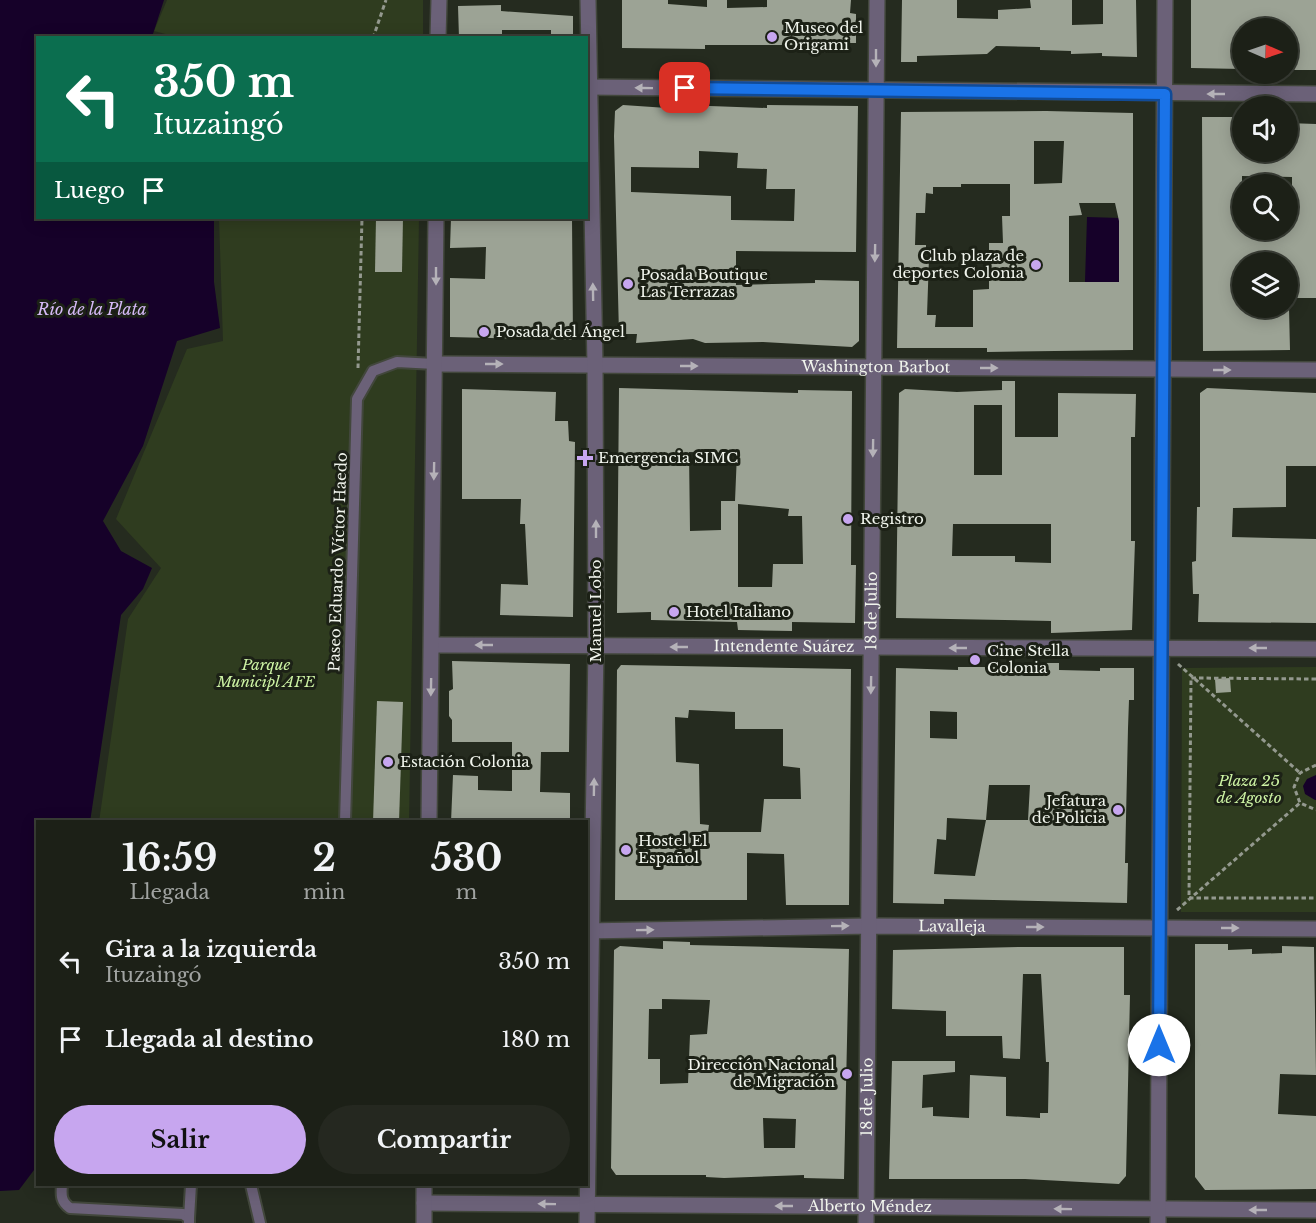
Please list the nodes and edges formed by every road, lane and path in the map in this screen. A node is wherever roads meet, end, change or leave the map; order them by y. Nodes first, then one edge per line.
1 (386, 0) edge
2 (439, 0) edge
3 (588, 0) edge
4 (877, 0) edge
5 (1165, 0) edge
6 (374, 36) edge
7 (438, 36) edge
8 (588, 87) edge
9 (876, 91) junction
10 (1165, 94) junction
11 (1316, 94) edge
12 (362, 219) edge
13 (436, 219) edge
14 (435, 364) junction
15 (595, 365) junction
16 (874, 367) junction
17 (1163, 369) junction
18 (1316, 370) edge
19 (357, 399) junction
20 (432, 645) junction
21 (596, 646) junction
22 (871, 648) junction
23 (1162, 648) junction
24 (1316, 649) edge
25 (1191, 678) junction
26 (1316, 679) edge
27 (1316, 765) edge
28 (1300, 773) junction
29 (1300, 803) junction
30 (1316, 810) edge
31 (345, 820) edge
32 (429, 820) edge
33 (1189, 898) junction
34 (1316, 898) edge
35 (869, 926) junction
36 (1160, 928) junction
37 (1316, 929) edge
38 (589, 931) edge
39 (588, 1068) edge
40 (62, 1186) edge
41 (191, 1186) edge
42 (251, 1186) edge
43 (424, 1186) edge
44 (587, 1186) edge
45 (424, 1203) junction
46 (587, 1205) junction
47 (867, 1207) junction
48 (1316, 1210) edge
49 (1158, 1216) edge
50 (189, 1221) edge
51 (260, 1223) edge
52 (424, 1223) edge
53 (587, 1223) edge
54 (866, 1223) edge

1 - 6 path
2 - 7 street
3 - 8 street, Manuel Lobo
4 -> 9 street, 18 de Julio
5 - 10 street
9 -> 8 street
15 -> 8 street, Manuel Lobo
9 - 10 street
9 -> 16 street, 18 de Julio
11 -> 10 street
10 - 17 street
12 - 19 path
13 -> 14 street
14 -> 15 street, Washington Barbot
14 - 19 lane, Paseo Eduardo Víctor Haedo
14 -> 20 street
15 -> 16 street, Washington Barbot
21 -> 15 street, Manuel Lobo
16 -> 17 street, Washington Barbot
16 -> 22 street, 18 de Julio
17 -> 18 street, Washington Barbot
17 - 23 street
19 - 31 lane, Paseo Eduardo Víctor Haedo
21 -> 20 street, Intendente Suárez
20 -> 32 street
22 -> 21 street, Intendente Suárez
38 -> 21 street, Manuel Lobo
23 -> 22 street, Intendente Suárez
22 -> 35 street, 18 de Julio
24 -> 23 street, Intendente Suárez
23 - 25 path
23 - 36 street
25 - 26 path
25 - 28 path
25 - 33 path
27 - 28 path
28 - 29 path
29 - 30 path
29 - 33 path
33 - 34 path
33 - 36 path
35 -> 36 street, Lavalleja
38 -> 35 street, Lavalleja
35 - 47 street, 18 de Julio
36 -> 37 street, Lavalleja
36 - 49 street
38 - 39 street, Manuel Lobo
40 - 50 lane
41 - 50 lane
42 - 51 lane
43 - 45 street
44 - 46 street, Manuel Lobo
46 -> 45 street, Alberto Méndez
45 - 52 street
47 -> 46 street, Alberto Méndez
46 - 53 street, Manuel Lobo
49 -> 47 street, Alberto Méndez
47 - 54 street, 18 de Julio
48 -> 49 street, Alberto Méndez

